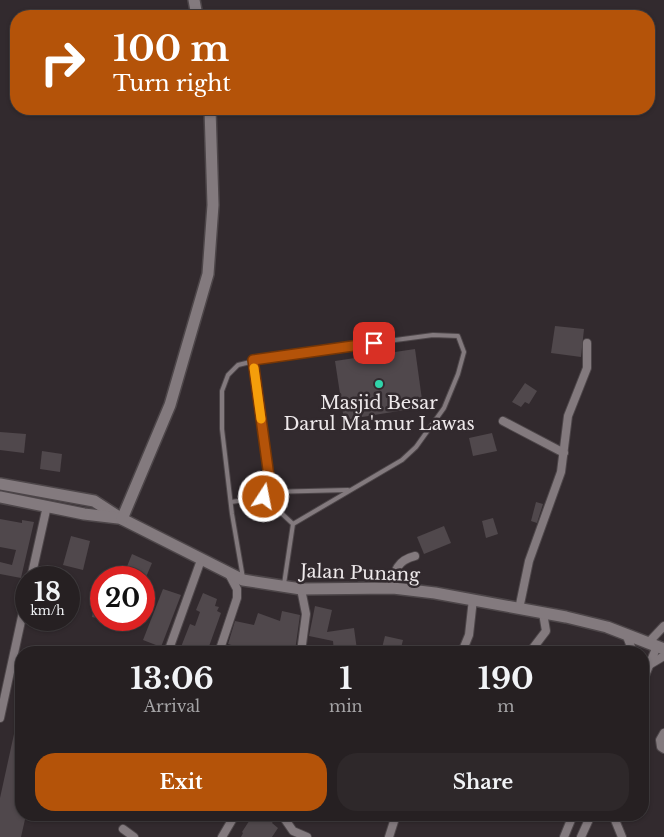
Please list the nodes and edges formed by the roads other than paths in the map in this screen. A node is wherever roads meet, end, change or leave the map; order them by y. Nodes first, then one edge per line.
1 (210, 115) edge
2 (587, 343) dead end
3 (253, 360) junction
4 (503, 421) dead end
5 (564, 453) junction
6 (0, 484) edge
7 (350, 490) junction
8 (268, 492) junction
9 (0, 497) edge
10 (264, 497) junction
11 (231, 502) junction
12 (47, 506) junction
13 (122, 519) junction
14 (293, 524) junction
15 (415, 556) dead end
16 (201, 560) junction
17 (34, 566) edge
18 (228, 572) junction
19 (243, 580) junction
20 (283, 588) junction
21 (393, 588) junction
22 (301, 589) junction
23 (473, 599) junction
24 (519, 609) junction
25 (543, 613) junction
26 (664, 626) edge
27 (19, 631) edge
28 (626, 634) junction
29 (653, 644) edge
30 (16, 646) edge
31 (170, 646) edge
32 (221, 646) edge
33 (302, 646) edge
34 (464, 646) edge
35 (535, 646) edge
36 (631, 646) edge
37 (15, 649) edge
38 (664, 656) edge
39 (649, 665) joint
40 (0, 718) edge
41 (664, 733) edge
42 (664, 749) edge
43 (231, 821) edge
44 (286, 821) edge
45 (394, 821) edge
46 (571, 821) edge
47 (588, 821) edge
48 (615, 821) edge
49 (123, 830) dead end
50 (134, 837) edge
51 (222, 837) edge
52 (307, 837) edge
53 (389, 837) edge
54 (564, 837) edge
55 (581, 837) edge
56 (622, 837) edge

1 - 13 street
2 - 5 street
3 - 7 lane
3 - 8 lane
3 - 11 lane
4 - 5 street
5 - 24 street
6 - 13 street, Jalan Punang
7 - 8 lane
7 - 14 lane
8 - 10 lane
9 - 12 street, Jalan Punang
10 - 11 lane
10 - 14 lane
11 - 19 lane
12 - 13 street, Jalan Punang
12 - 17 street
13 - 16 street, Jalan Punang
14 - 20 lane
15 - 21 street
16 - 18 street, Jalan Punang
16 - 31 street
18 - 19 street, Jalan Punang
18 - 32 street
19 - 20 street, Jalan Punang
20 - 22 street, Jalan Punang
21 - 22 street, Jalan Punang
21 - 23 street, Jalan Punang
22 - 33 street
23 - 24 street, Jalan Punang
23 - 34 street
24 - 25 street, Jalan Punang
25 - 28 street, Jalan Punang
25 - 35 street
26 - 29 street
27 - 30 street
28 - 29 street, Jalan Punang
28 - 36 street
29 - 39 street
37 - 40 street
38 - 39 street
41 - 42 street
43 - 51 street
44 - 52 street
45 - 53 street
46 - 54 street
47 - 55 street
48 - 56 street
49 - 50 street

